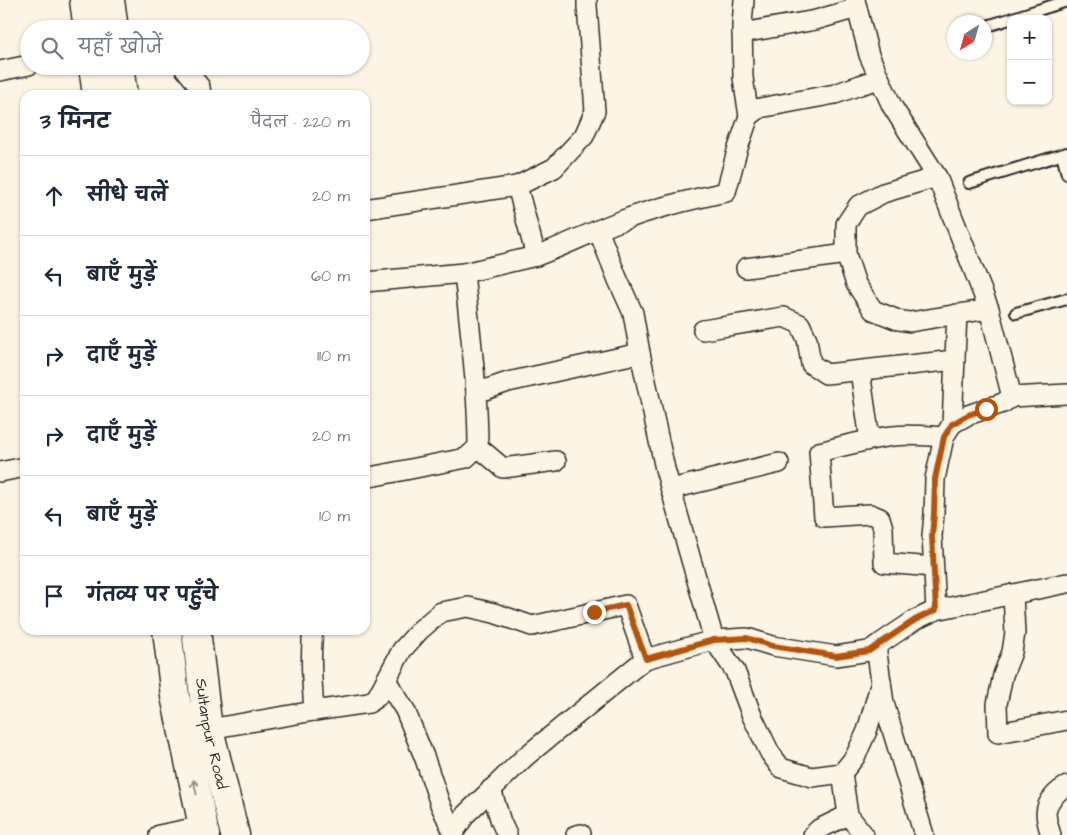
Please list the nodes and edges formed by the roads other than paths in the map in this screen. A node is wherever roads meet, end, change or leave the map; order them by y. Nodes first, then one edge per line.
1 (84, 0) edge
2 (110, 0) edge
3 (587, 0) edge
4 (744, 0) edge
5 (1067, 0) edge
6 (856, 4) edge
7 (87, 20) edge
8 (113, 20) edge
9 (992, 24) edge
10 (742, 33) junction
11 (20, 67) edge
12 (0, 71) edge
13 (94, 75) edge
14 (120, 75) edge
15 (190, 75) edge
16 (879, 79) junction
17 (96, 90) edge
18 (122, 90) edge
19 (200, 90) edge
20 (749, 116) junction
21 (1064, 154) edge
22 (1067, 174) edge
23 (938, 176) junction
24 (969, 184) dead end
25 (518, 186) junction
26 (370, 208) edge
27 (598, 230) junction
28 (846, 254) junction
29 (536, 256) junction
30 (746, 268) dead end
31 (464, 273) junction
32 (370, 282) edge
33 (1067, 299) edge
34 (989, 309) junction
35 (1016, 313) dead end
36 (958, 314) junction
37 (703, 330) dead end
38 (640, 353) junction
39 (955, 360) junction
40 (860, 371) junction
41 (476, 393) junction
42 (1067, 394) edge
43 (1012, 397) junction
44 (948, 431) junction
45 (870, 440) junction
46 (478, 447) junction
47 (556, 461) dead end
48 (779, 463) dead end
49 (20, 468) edge
50 (0, 472) edge
51 (370, 477) edge
52 (671, 489) junction
53 (933, 567) junction
54 (1067, 583) edge
55 (1013, 594) junction
56 (936, 610) junction
57 (168, 635) edge
58 (197, 635) edge
59 (312, 635) edge
60 (714, 640) junction
61 (876, 646) junction
62 (646, 659) junction
63 (386, 680) junction
64 (881, 682) junction
65 (314, 711) junction
66 (1067, 720) edge
67 (209, 729) junction
68 (842, 773) junction
69 (1067, 786) edge
70 (491, 789) junction
71 (848, 815) junction
72 (204, 830) edge
73 (452, 834) edge
74 (159, 835) edge
75 (235, 835) edge
76 (507, 835) edge
77 (812, 835) edge
78 (864, 835) edge
79 (924, 835) edge
80 (1050, 835) edge

1 - 7 highway
2 - 8 highway
3 - 25 street
4 - 10 street
5 - 9 lane
6 - 10 street
6 - 16 street
10 - 20 street
11 - 12 street
13 - 17 highway
14 - 18 highway
15 - 19 street
16 - 20 street
16 - 23 street
20 - 27 street
21 - 22 lane
21 - 24 lane
23 - 28 street
23 - 34 street
25 - 26 street
25 - 29 street
27 - 29 street
27 - 38 street
28 - 30 street
28 - 36 street
29 - 31 street
31 - 32 street
31 - 41 street
33 - 35 lane
34 - 36 street
34 - 43 street
36 - 39 street
37 - 40 street
38 - 41 street
38 - 52 street
39 - 40 street
39 - 44 street
40 - 45 street
41 - 46 street
42 - 43 street
43 - 44 street
44 - 45 street
44 - 53 street
45 - 53 street
46 - 47 street
46 - 51 street
48 - 52 street
49 - 50 street
52 - 60 street
53 - 56 street
54 - 55 street
55 - 56 street
55 - 66 street
56 - 61 street
72 -> 57 highway, Sultanpur Road
58 - 67 highway, Sultanpur Road
59 - 65 street
60 - 61 street
60 - 62 street
60 - 68 street
61 - 64 street
62 - 63 street
62 - 70 street
63 - 65 street
63 - 73 street
64 - 68 street
64 - 79 street
65 - 67 street
67 - 75 highway, Sultanpur Road
68 - 71 street
69 - 80 street
70 - 73 street
70 - 76 street
71 - 77 street
71 - 78 street
72 - 74 street

